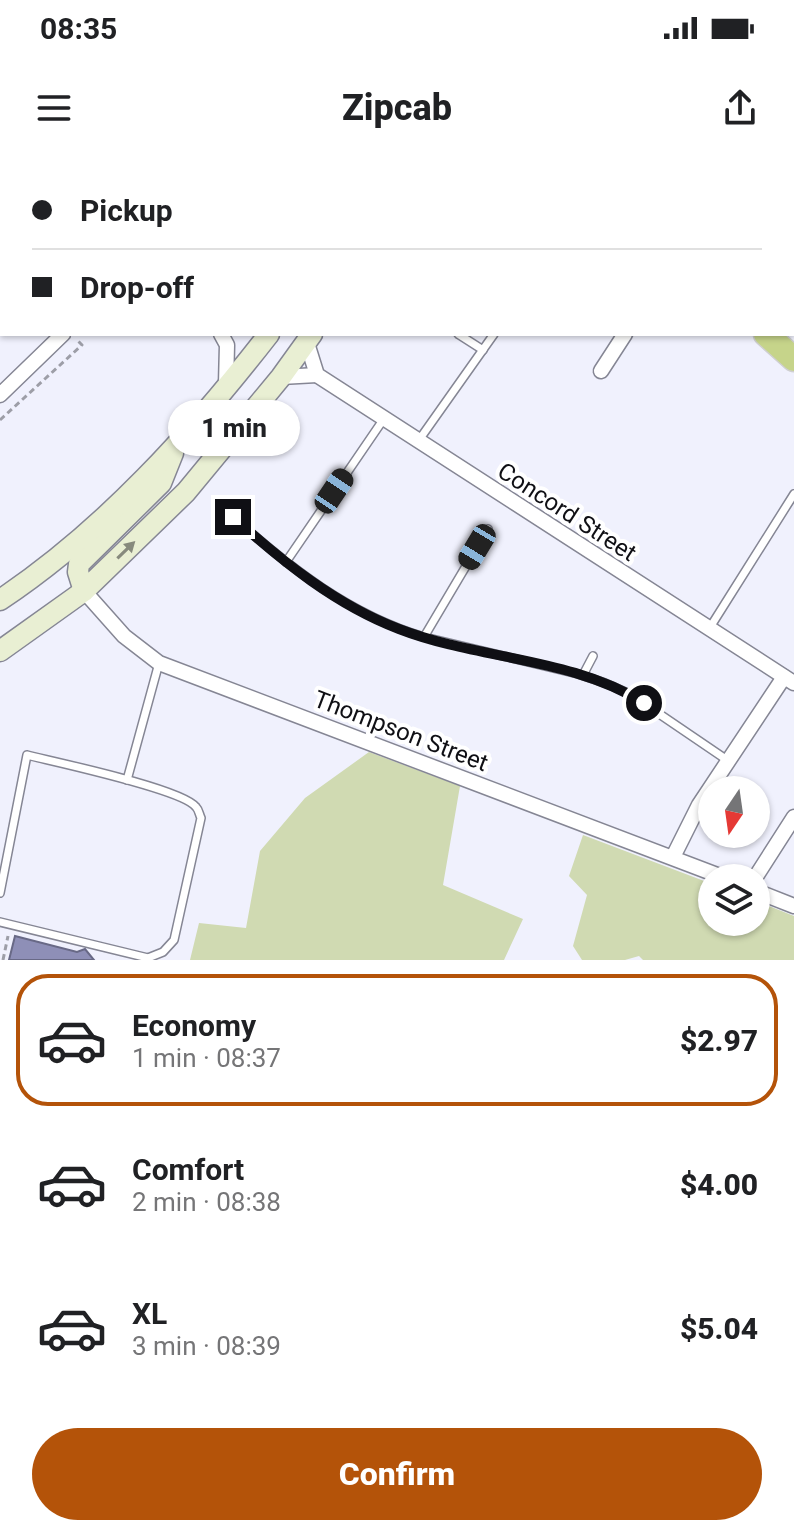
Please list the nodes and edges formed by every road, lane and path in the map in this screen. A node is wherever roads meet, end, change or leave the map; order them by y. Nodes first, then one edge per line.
1 (61, 336) edge
2 (79, 336) edge
3 (227, 336) edge
4 (267, 336) edge
5 (461, 336) edge
6 (493, 336) edge
7 (624, 336) edge
8 (768, 336) edge
9 (309, 338) edge
10 (483, 350) junction
11 (794, 359) edge
12 (601, 371) dead end
13 (317, 375) junction
14 (281, 377) junction
15 (226, 389) junction
16 (0, 395) edge
17 (0, 420) edge
18 (383, 420) junction
19 (177, 442) junction
20 (418, 442) junction
21 (794, 494) edge
22 (233, 517) dead end
23 (488, 529) dead end
24 (286, 562) junction
25 (84, 591) junction
26 (0, 600) edge
27 (709, 629) junction
28 (424, 637) junction
29 (0, 651) edge
30 (593, 656) dead end
31 (159, 663) junction
32 (583, 675) junction
33 (789, 680) edge
34 (727, 760) junction
35 (127, 780) junction
36 (794, 817) edge
37 (673, 857) junction
38 (764, 864) edge
39 (698, 867) edge
40 (0, 893) edge
41 (770, 897) edge
42 (794, 906) edge
43 (0, 922) edge
44 (11, 924) junction
45 (3, 960) edge

1 - 16 street
2 - 17 path
3 - 15 street
4 - 15 main road
5 - 10 lane
6 - 10 lane
7 - 12 street
8 - 11 highway
9 - 13 street
9 - 14 main road
10 - 20 lane
13 - 14 street
13 - 18 street, Concord Street
25 -> 14 main road
15 - 19 main road
18 - 20 street, Concord Street
18 - 24 lane
19 - 25 main road
19 - 26 main road
20 - 27 street, Concord Street
21 - 27 lane
22 - 24 lane
23 - 28 lane
24 - 28 lane
25 - 29 main road
25 - 31 street, Thompson Street
27 - 33 street, Concord Street
28 - 32 lane
30 - 32 lane
31 - 35 lane
31 - 37 street, Thompson Street
32 - 34 lane
33 - 34 street
34 - 37 street
35 - 40 lane
35 - 44 lane
36 - 38 street
37 - 39 street, Thompson Street
41 - 42 street
43 - 44 lane
44 - 45 path

